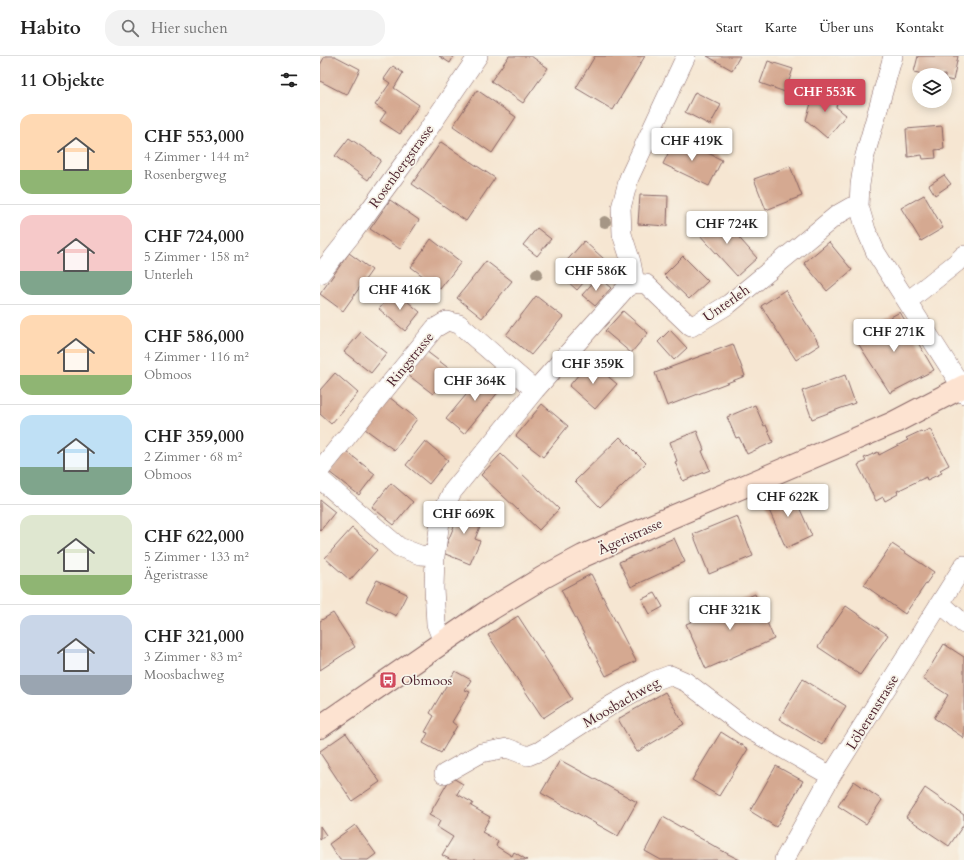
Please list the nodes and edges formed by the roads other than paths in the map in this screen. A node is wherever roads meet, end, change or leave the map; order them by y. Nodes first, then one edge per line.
1 (478, 56) edge
2 (686, 56) edge
3 (893, 56) edge
4 (859, 206) junction
5 (964, 254) edge
6 (320, 274) edge
7 (635, 283) junction
8 (908, 302) junction
9 (963, 389) edge
10 (535, 390) junction
11 (320, 470) edge
12 (320, 479) edge
13 (435, 556) junction
14 (964, 565) edge
15 (940, 603) junction
16 (964, 624) edge
17 (443, 642) junction
18 (320, 727) edge
19 (444, 774) dead end
20 (831, 776) junction
21 (784, 860) edge

1 - 6 street, Rosenbergstrasse
2 - 7 street
3 - 4 street
4 - 7 street, Unterleh
4 - 8 street
5 - 8 street
7 - 10 street
8 - 9 street
9 - 17 main road, Ägeristrasse
10 - 11 street, Ringstrasse
10 - 13 street
12 - 13 street
13 - 17 street
14 - 15 street, Löberenstrasse
15 - 16 street
15 - 20 street, Löberenstrasse
17 - 18 main road, Ägeristrasse
19 - 20 street, Moosbachweg
20 - 21 street, Löberenstrasse

